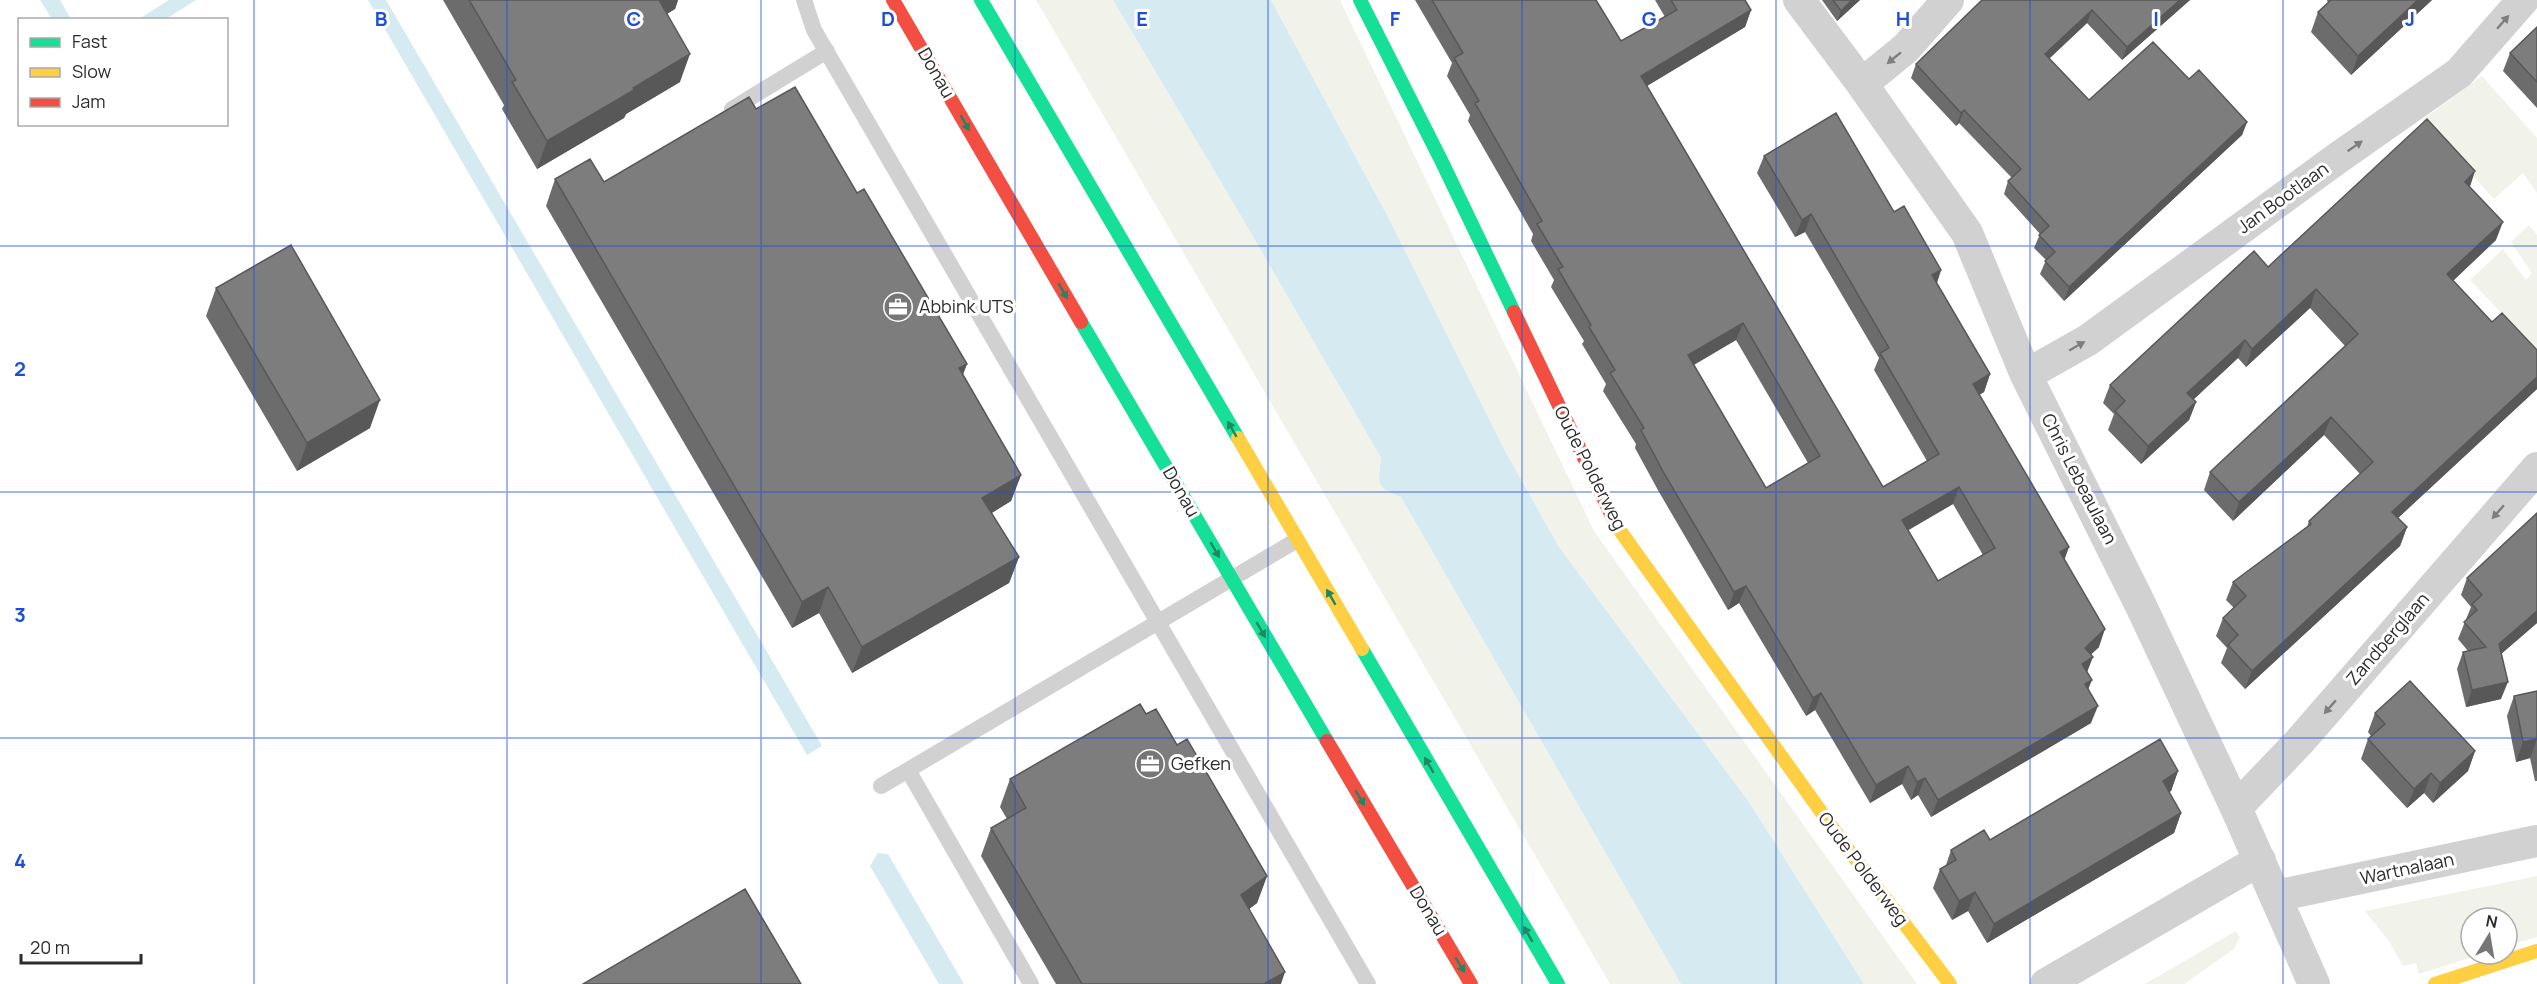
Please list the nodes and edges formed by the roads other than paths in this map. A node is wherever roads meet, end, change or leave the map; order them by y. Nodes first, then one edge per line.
1 (804, 0) edge
2 (893, 0) edge
3 (981, 0) edge
4 (1360, 0) edge
5 (1799, 0) edge
6 (1948, 0) edge
7 (2523, 0) edge
8 (827, 51) junction
9 (1862, 84) junction
10 (720, 117) edge
11 (2026, 375) junction
12 (2537, 468) edge
13 (1297, 540) junction
14 (1232, 579) junction
15 (1159, 622) junction
16 (908, 770) junction
17 (880, 786) dead end
18 (2236, 808) junction
19 (2537, 841) edge
20 (2260, 860) junction
21 (2276, 896) junction
22 (2537, 951) edge
23 (1031, 984) edge
24 (1368, 984) edge
25 (1471, 984) edge
26 (1558, 984) edge
27 (1950, 984) edge
28 (2046, 984) edge
29 (2314, 984) edge
30 (2435, 984) edge

1 - 8 lane
2 -> 14 main road, Donau
13 -> 3 main road
4 - 27 main road, Oude Polderweg
5 - 9 street, Chris Lebeaulaan
6 -> 9 street
11 -> 7 street, Jan Bootlaan
8 - 10 lane
8 - 15 lane
9 - 11 street, Chris Lebeaulaan
11 - 18 street, Chris Lebeaulaan
12 -> 18 street, Zandberglaan
13 - 14 lane
26 -> 13 main road
14 - 15 lane
14 -> 25 main road, Donau
15 - 16 lane
15 - 24 lane
16 - 17 lane
16 - 23 lane
18 - 20 street, Chris Lebeaulaan
19 - 21 street, Wartnalaan
20 - 21 street, Chris Lebeaulaan
20 - 28 street
21 - 29 street, Chris Lebeaulaan
22 - 30 main road

